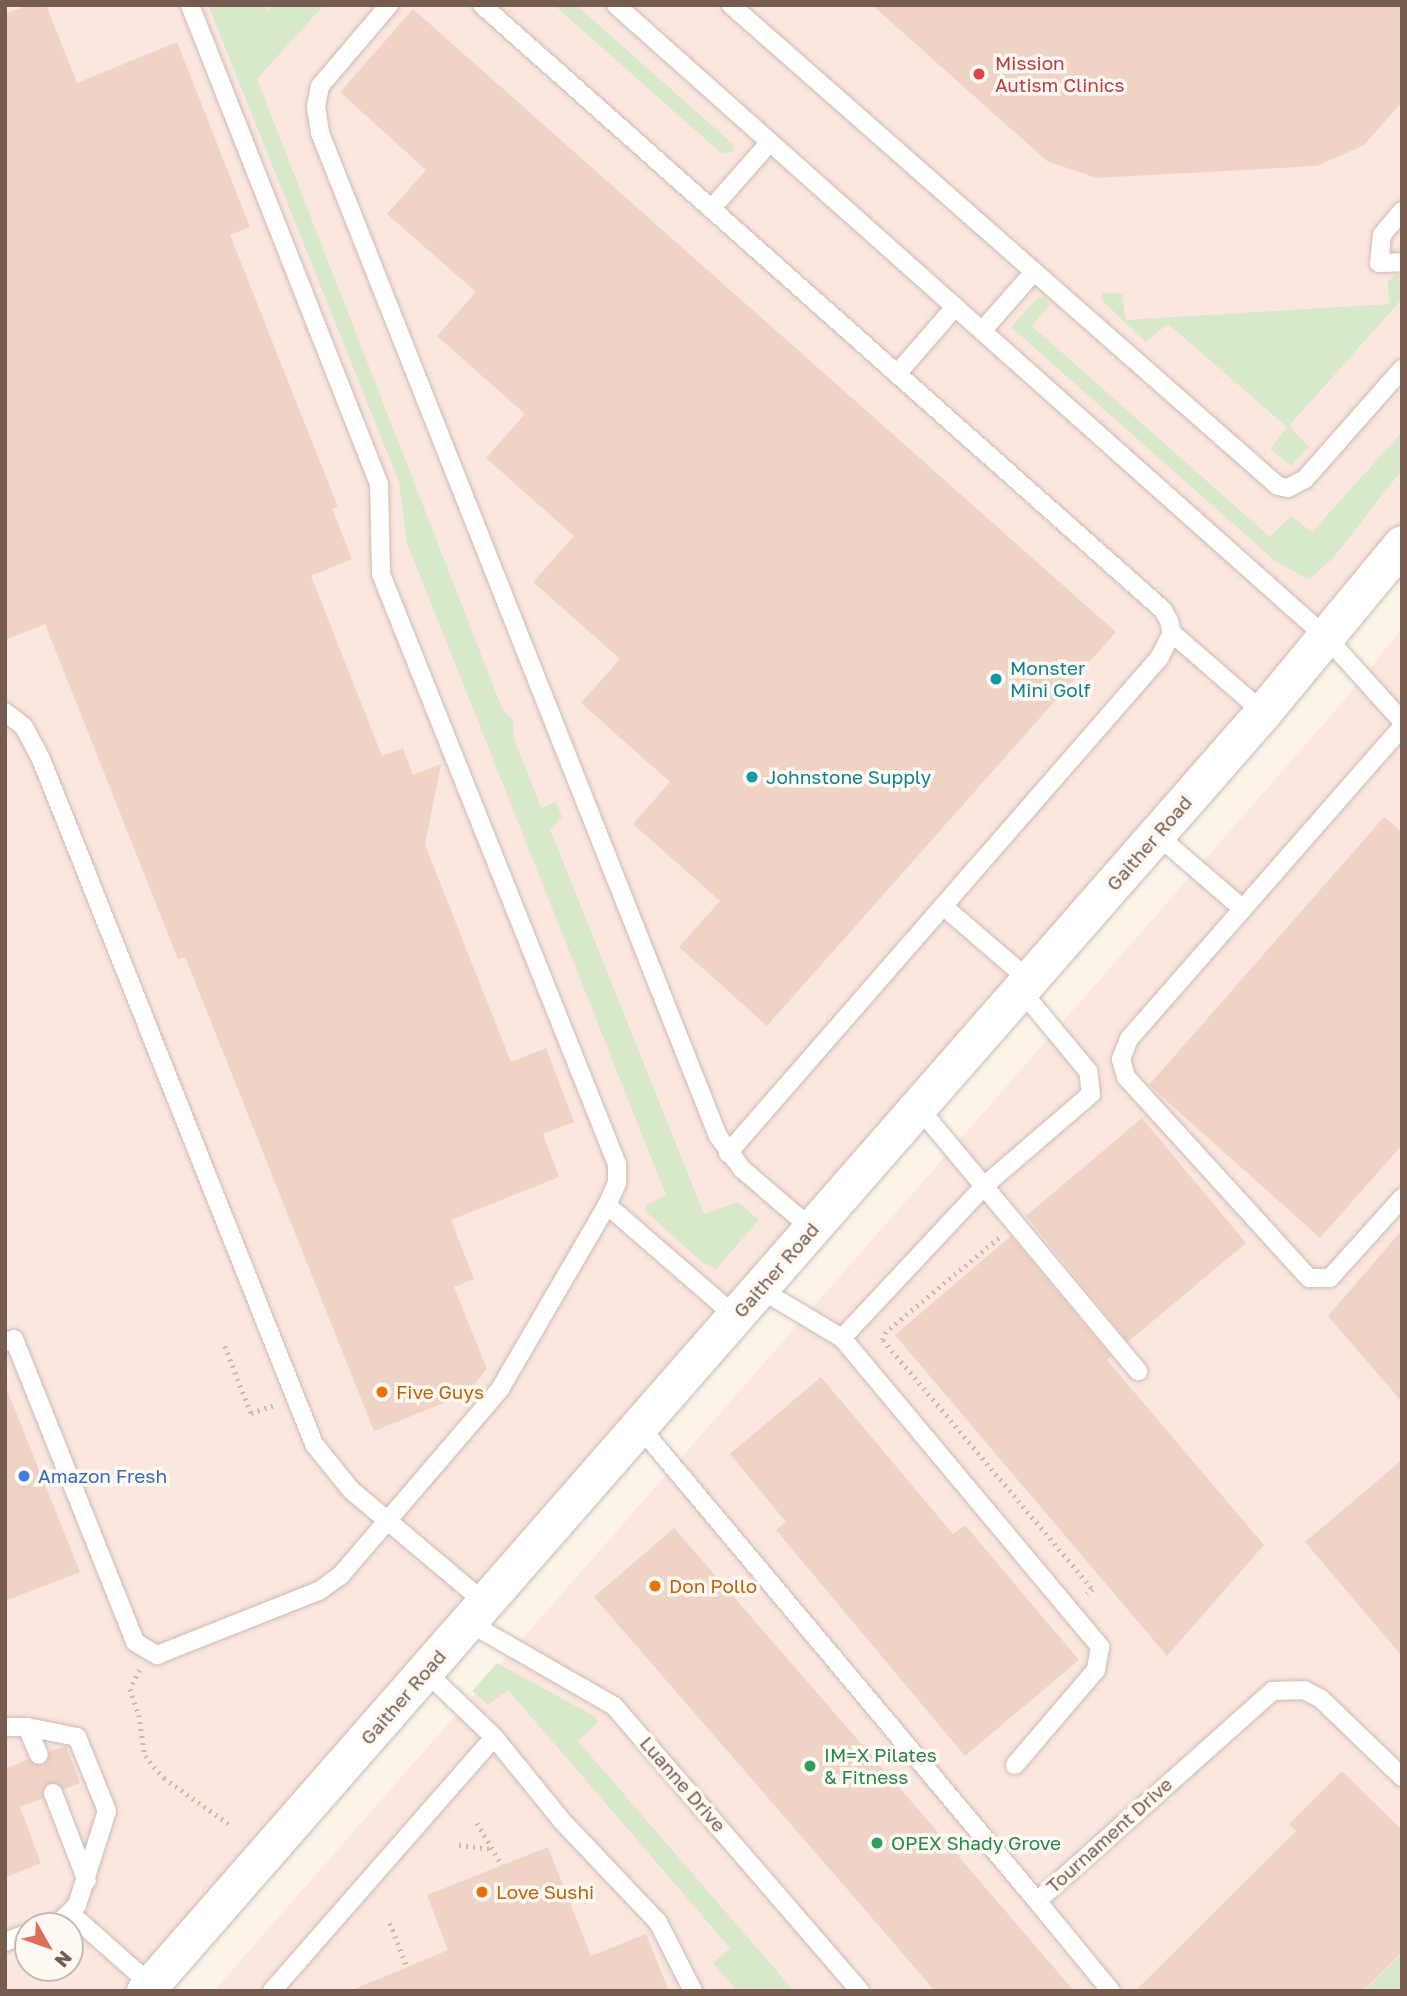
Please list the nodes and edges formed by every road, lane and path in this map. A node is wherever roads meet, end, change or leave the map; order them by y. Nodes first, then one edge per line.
1 (190, 5) edge
2 (389, 5) edge
3 (482, 5) edge
4 (731, 5) edge
5 (628, 8) edge
6 (770, 142) junction
7 (711, 209) junction
8 (1402, 211) edge
9 (1402, 262) edge
10 (1033, 273) junction
11 (955, 307) junction
12 (982, 331) junction
13 (1402, 369) edge
14 (897, 374) junction
15 (1397, 560) edge
16 (1172, 633) junction
17 (1326, 638) junction
18 (5, 712) edge
19 (1263, 712) junction
20 (1402, 721) edge
21 (1402, 727) edge
22 (1156, 834) junction
23 (943, 905) junction
24 (1243, 909) junction
25 (1025, 985) junction
26 (918, 1107) junction
27 (728, 1153) junction
28 (984, 1186) junction
29 (1402, 1198) edge
30 (607, 1205) junction
31 (1016, 1224) junction
32 (812, 1229) junction
33 (760, 1289) junction
34 (735, 1316) junction
35 (842, 1338) junction
36 (5, 1342) edge
37 (1138, 1371) dead end
38 (639, 1426) junction
39 (387, 1521) junction
40 (1069, 1609) junction
41 (477, 1613) junction
42 (149, 1654) junction
43 (426, 1672) junction
44 (5, 1727) edge
45 (27, 1727) junction
46 (494, 1737) junction
47 (38, 1755) dead end
48 (1015, 1765) dead end
49 (1402, 1777) edge
50 (53, 1793) dead end
51 (477, 1823) dead end
52 (229, 1824) dead end
53 (458, 1845) dead end
54 (493, 1849) junction
55 (502, 1865) dead end
56 (87, 1881) junction
57 (1037, 1901) junction
58 (72, 1912) edge
59 (390, 1923) dead end
60 (84, 1926) edge
61 (407, 1967) dead end
62 (148, 1988) edge
63 (272, 1991) edge
64 (693, 1991) edge
65 (860, 1991) edge
66 (1111, 1991) edge

1 - 30 lane
2 - 27 lane
3 - 7 lane
4 - 10 lane
5 - 6 lane
6 - 7 lane
6 - 11 lane
7 - 14 lane
8 - 9 lane
10 - 12 lane
10 - 13 lane
11 - 12 lane
11 - 14 lane
12 - 17 lane
14 - 16 lane
15 - 17 street, Gaither Road
16 - 19 lane
16 - 23 lane
17 - 19 street, Gaither Road
17 - 20 lane
18 - 39 lane, Luanne Drive
19 - 22 street, Gaither Road
21 - 24 lane
22 - 24 lane
22 - 25 street, Gaither Road
23 - 25 lane
23 - 27 lane
24 - 29 lane
25 - 26 street, Gaither Road
25 - 28 lane
26 - 28 lane
26 - 32 street, Gaither Road
27 - 32 lane
28 - 31 lane
28 - 35 lane
30 - 34 lane
30 - 39 lane
31 - 37 lane
31 - 40 path
32 - 33 street, Gaither Road
33 - 34 street, Gaither Road
33 - 35 lane
34 - 38 street, Gaither Road
35 - 40 lane
36 - 42 lane
38 - 41 street, Gaither Road
38 - 57 lane, Tournament Drive
39 - 41 lane, Luanne Drive
39 - 42 lane
40 - 48 lane
41 - 43 street, Gaither Road
41 - 65 lane, Luanne Drive
42 - 52 path
43 - 46 lane
43 - 62 street, Gaither Road
44 - 45 lane
45 - 47 lane
45 - 56 lane
46 - 63 lane
46 - 64 lane
49 - 57 lane, Tournament Drive
50 - 56 lane
51 - 54 path
53 - 54 path
54 - 55 path
56 - 58 lane
57 - 66 lane
59 - 61 path
60 - 62 lane

